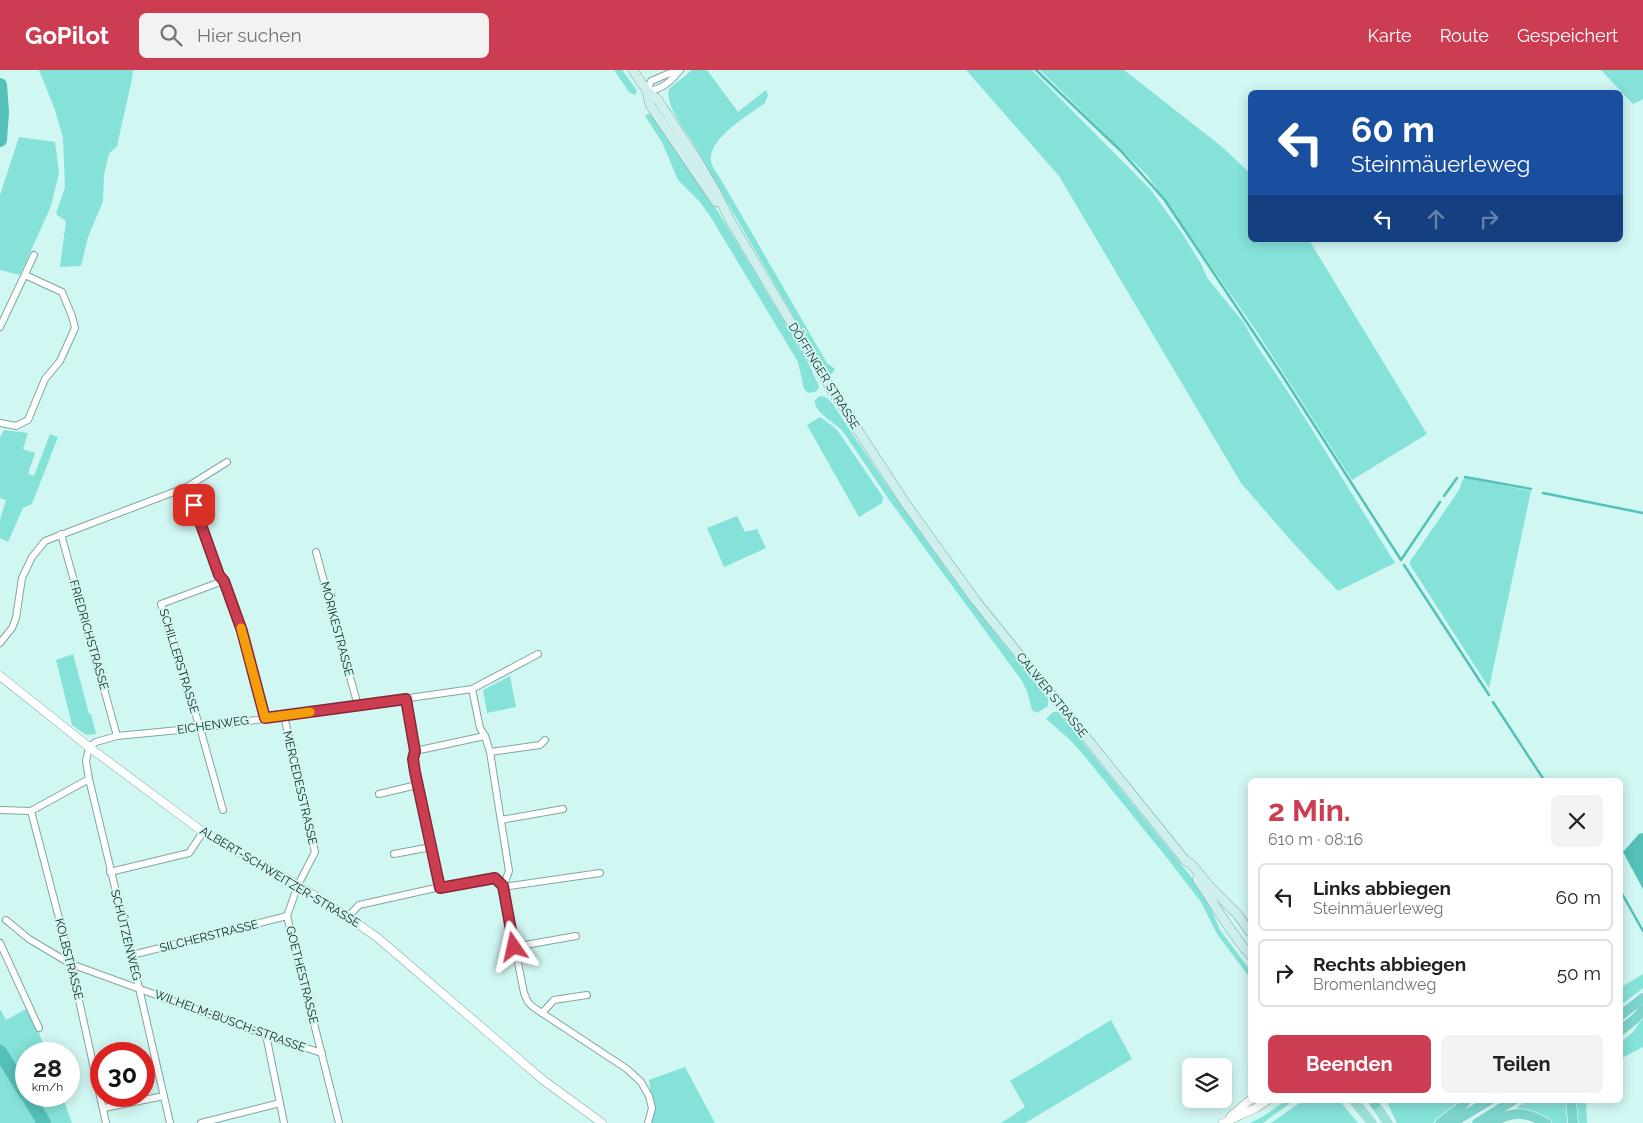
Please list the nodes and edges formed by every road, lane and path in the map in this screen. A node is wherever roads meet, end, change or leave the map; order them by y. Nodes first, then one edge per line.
1 (633, 70) edge
2 (679, 70) edge
3 (647, 91) junction
4 (34, 255) dead end
5 (25, 274) junction
6 (0, 327) edge
7 (0, 423) edge
8 (227, 462) dead end
9 (187, 487) junction
10 (923, 527) joint
11 (61, 534) junction
12 (316, 552) dead end
13 (224, 581) junction
14 (0, 643) edge
15 (538, 654) dead end
16 (0, 676) edge
17 (472, 689) junction
18 (406, 699) junction
19 (358, 706) junction
20 (284, 716) junction
21 (265, 718) junction
22 (200, 728) junction
23 (117, 736) junction
24 (485, 736) junction
25 (545, 740) dead end
26 (89, 747) junction
27 (415, 751) junction
28 (490, 752) junction
29 (89, 779) junction
30 (418, 785) junction
31 (379, 794) dead end
32 (563, 809) dead end
33 (0, 810) edge
34 (222, 810) dead end
35 (31, 811) junction
36 (501, 820) junction
37 (203, 832) junction
38 (431, 846) junction
39 (394, 854) dead end
40 (1185, 860) junction
41 (110, 872) junction
42 (600, 873) dead end
43 (298, 885) junction
44 (503, 886) junction
45 (440, 888) junction
46 (287, 916) junction
47 (348, 917) junction
48 (6, 920) dead end
49 (1248, 929) edge
50 (576, 936) dead end
51 (0, 943) edge
52 (514, 947) junction
53 (1248, 952) edge
54 (132, 955) junction
55 (71, 964) junction
56 (140, 988) junction
57 (587, 995) dead end
58 (1643, 998) edge
59 (1643, 1010) edge
60 (542, 1013) junction
61 (1623, 1014) edge
62 (1623, 1023) edge
63 (39, 1028) dead end
64 (1623, 1029) edge
65 (266, 1035) junction
66 (322, 1053) junction
67 (164, 1096) junction
68 (1248, 1102) edge
69 (280, 1103) junction
70 (1264, 1103) edge
71 (1355, 1103) edge
72 (1375, 1103) edge
73 (1464, 1103) edge
74 (1485, 1103) edge
75 (1509, 1103) edge
76 (1571, 1103) edge
77 (104, 1108) junction
78 (106, 1123) edge
79 (170, 1123) edge
80 (201, 1123) edge
81 (284, 1123) edge
82 (339, 1123) edge
83 (602, 1123) edge
84 (648, 1123) edge
85 (1224, 1123) edge
86 (1372, 1123) edge
87 (1388, 1123) edge
88 (1440, 1123) edge
89 (1452, 1123) edge
90 (1476, 1123) edge
91 (1491, 1123) edge
92 (1546, 1123) edge
93 (1573, 1123) edge

1 - 3 main road, DÖFFINGER STRASSE
2 - 3 street
2 - 3 street
3 - 10 main road, DÖFFINGER STRASSE
4 - 5 street
5 - 6 street
5 - 7 street
8 - 9 street
9 - 11 street
9 - 13 street
10 - 40 main road, CALWER STRASSE
11 - 14 street
11 - 23 street, FRIEDRICHSTRASSE
12 - 19 street, MÖRIKESTRASSE
13 - 21 street
13 - 22 street, SCHILLERSTRASSE
15 - 17 street, EICHENWEG
16 - 26 street, ALBERT-SCHWEITZER-STRASSE
17 - 18 street, EICHENWEG
17 - 24 street
18 - 19 street, EICHENWEG
18 - 27 street
19 - 20 street, EICHENWEG
20 - 21 street, EICHENWEG
20 - 43 street, MERCEDESSTRASSE
21 - 22 street, EICHENWEG
22 - 23 street, EICHENWEG
22 - 34 street, SCHILLERSTRASSE
23 - 26 street, EICHENWEG
24 - 27 street
24 - 28 street
25 - 28 street
26 - 29 street, SCHÜTZENWEG
26 - 37 street, ALBERT-SCHWEITZER-STRASSE
27 - 30 street
28 - 36 street
29 - 35 street
29 - 41 street, SCHÜTZENWEG
30 - 31 street
30 - 38 street
32 - 36 street
33 - 35 street
35 - 55 street, KOLBSTRASSE
36 - 44 street
37 - 41 street
37 - 43 street, ALBERT-SCHWEITZER-STRASSE
38 - 39 street
38 - 45 street
40 - 49 main road, CALWER STRASSE
40 - 53 main road, CALWER STRASSE
41 - 54 street, SCHÜTZENWEG
42 - 44 street
43 - 46 street, GOETHESTRASSE
43 - 47 street, ALBERT-SCHWEITZER-STRASSE
44 - 45 street
44 - 52 street
45 - 47 street
46 - 54 street, SILCHERSTRASSE
46 - 66 street, GOETHESTRASSE
47 - 83 street, ALBERT-SCHWEITZER-STRASSE
48 - 55 street, WILHELM-BUSCH-STRASSE
50 - 52 street
51 - 63 street
52 - 60 street
54 - 56 street, SCHÜTZENWEG
55 - 56 street, WILHELM-BUSCH-STRASSE
55 - 77 street, KOLBSTRASSE
56 - 65 street, WILHELM-BUSCH-STRASSE
56 - 67 street, SCHÜTZENWEG
57 - 60 street
58 - 61 highway
59 - 62 highway
59 - 64 highway
60 - 84 street
65 - 66 street, WILHELM-BUSCH-STRASSE
65 - 69 street
66 - 82 street, GOETHESTRASSE
67 - 77 street
67 - 79 street, SCHÜTZENWEG
68 - 85 street
69 - 80 street
69 - 81 street
70 - 85 street
71 - 86 main road
72 - 87 main road
73 - 88 highway
74 - 89 highway
75 - 90 highway
76 - 93 highway
77 - 78 street, KOLBSTRASSE
91 - 92 highway

